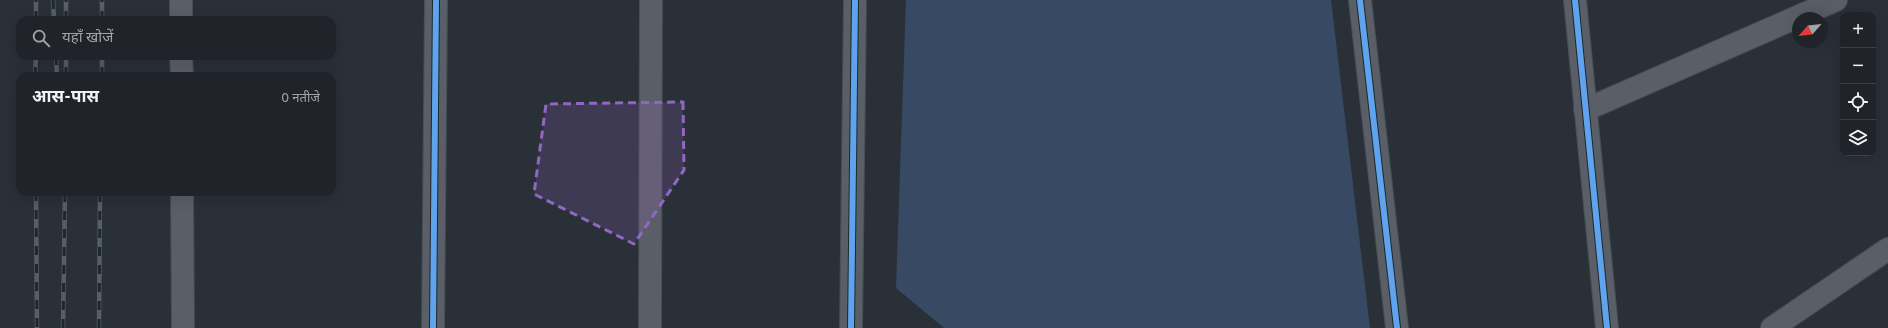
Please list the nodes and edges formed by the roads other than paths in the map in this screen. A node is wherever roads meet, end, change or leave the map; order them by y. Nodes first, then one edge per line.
1 (181, 0) edge
2 (436, 0) edge
3 (651, 0) edge
4 (855, 0) edge
5 (1360, 0) edge
6 (1575, 0) edge
7 (1836, 0) edge
8 (181, 16) edge
9 (181, 60) edge
10 (182, 72) edge
11 (1585, 110) junction
12 (182, 196) edge
13 (1888, 249) edge
14 (183, 328) edge
15 (433, 328) edge
16 (650, 328) edge
17 (851, 328) edge
18 (1397, 328) edge
19 (1607, 328) edge
20 (1772, 328) edge

1 - 8 street
2 - 15 street
3 - 16 street
4 - 17 street
5 - 18 street
6 - 11 street
7 - 11 street
9 - 10 street
11 - 19 street
12 - 14 street
13 - 20 street

